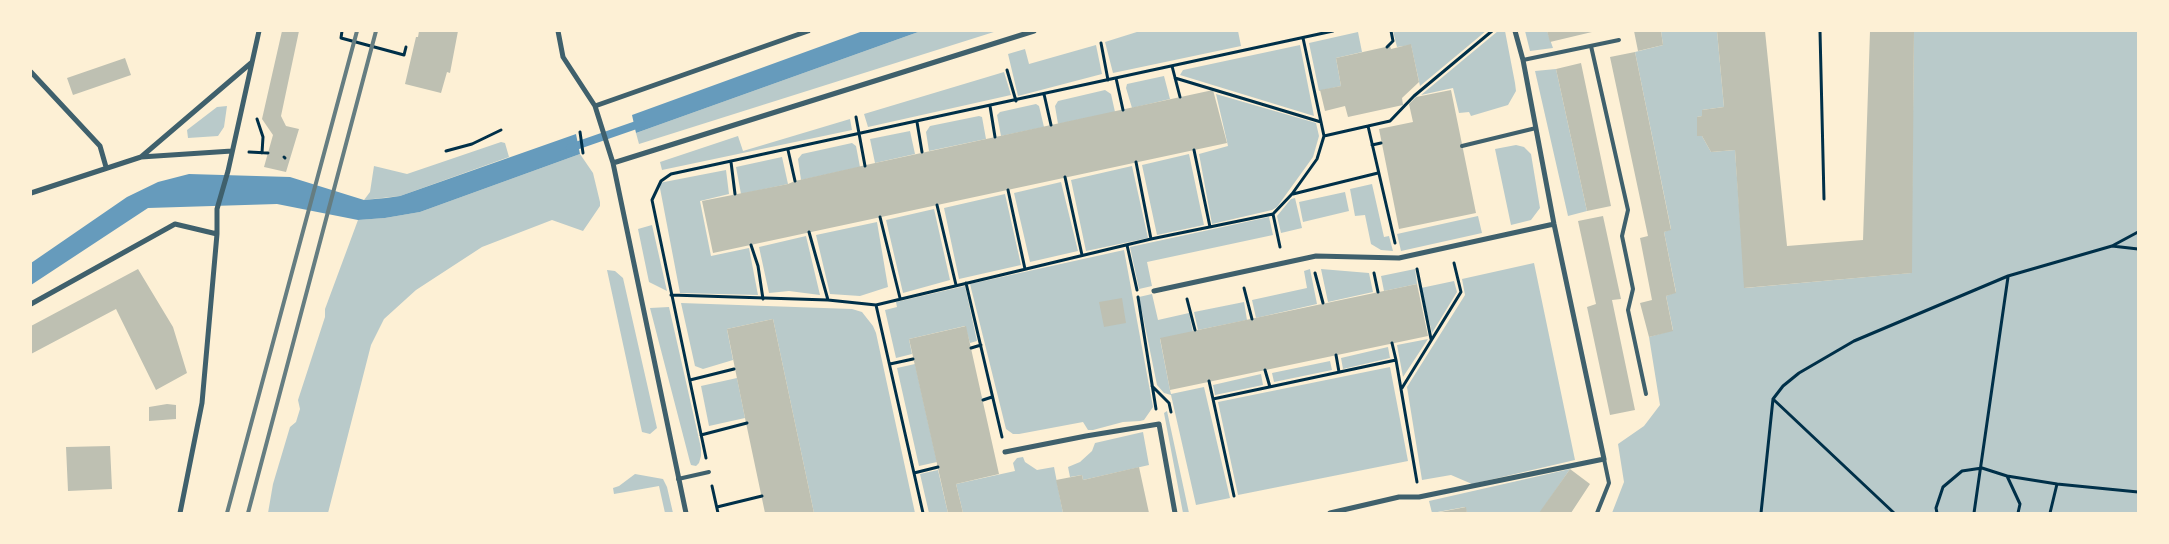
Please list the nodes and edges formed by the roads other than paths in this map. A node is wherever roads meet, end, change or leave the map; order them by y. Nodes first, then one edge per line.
1 (259, 31) edge
2 (558, 31) edge
3 (808, 31) edge
4 (1034, 31) edge
5 (1515, 31) edge
6 (1619, 40) dead end
7 (1591, 46) junction
8 (1523, 60) junction
9 (251, 63) junction
10 (31, 72) edge
11 (595, 106) junction
12 (1536, 128) junction
13 (1462, 146) dead end
14 (232, 151) junction
15 (141, 157) junction
16 (613, 163) junction
17 (106, 167) junction
18 (31, 193) edge
19 (1554, 224) junction
20 (217, 234) junction
21 (1154, 292) dead end
22 (31, 304) edge
23 (1646, 394) dead end
24 (1005, 452) road end
25 (1604, 459) junction
26 (709, 472) road end
27 (678, 479) junction
28 (180, 513) edge
29 (686, 513) edge
30 (1175, 513) edge
31 (1330, 513) edge
32 (1597, 513) edge

1 - 9 street
2 - 11 street
3 - 11 street
4 - 16 street
5 - 8 street
6 - 7 lane
7 - 8 lane
7 - 23 lane
8 - 12 street
9 - 14 street
9 - 15 street
10 - 17 street
11 - 16 street
12 - 13 lane
12 - 19 street
14 - 15 street
14 - 20 street
15 - 17 street
16 - 27 street
17 - 18 street
19 - 21 street
19 - 25 street
20 - 22 street
20 - 28 street
24 - 30 street
25 - 31 street
25 - 32 lane
26 - 27 lane
27 - 29 street

